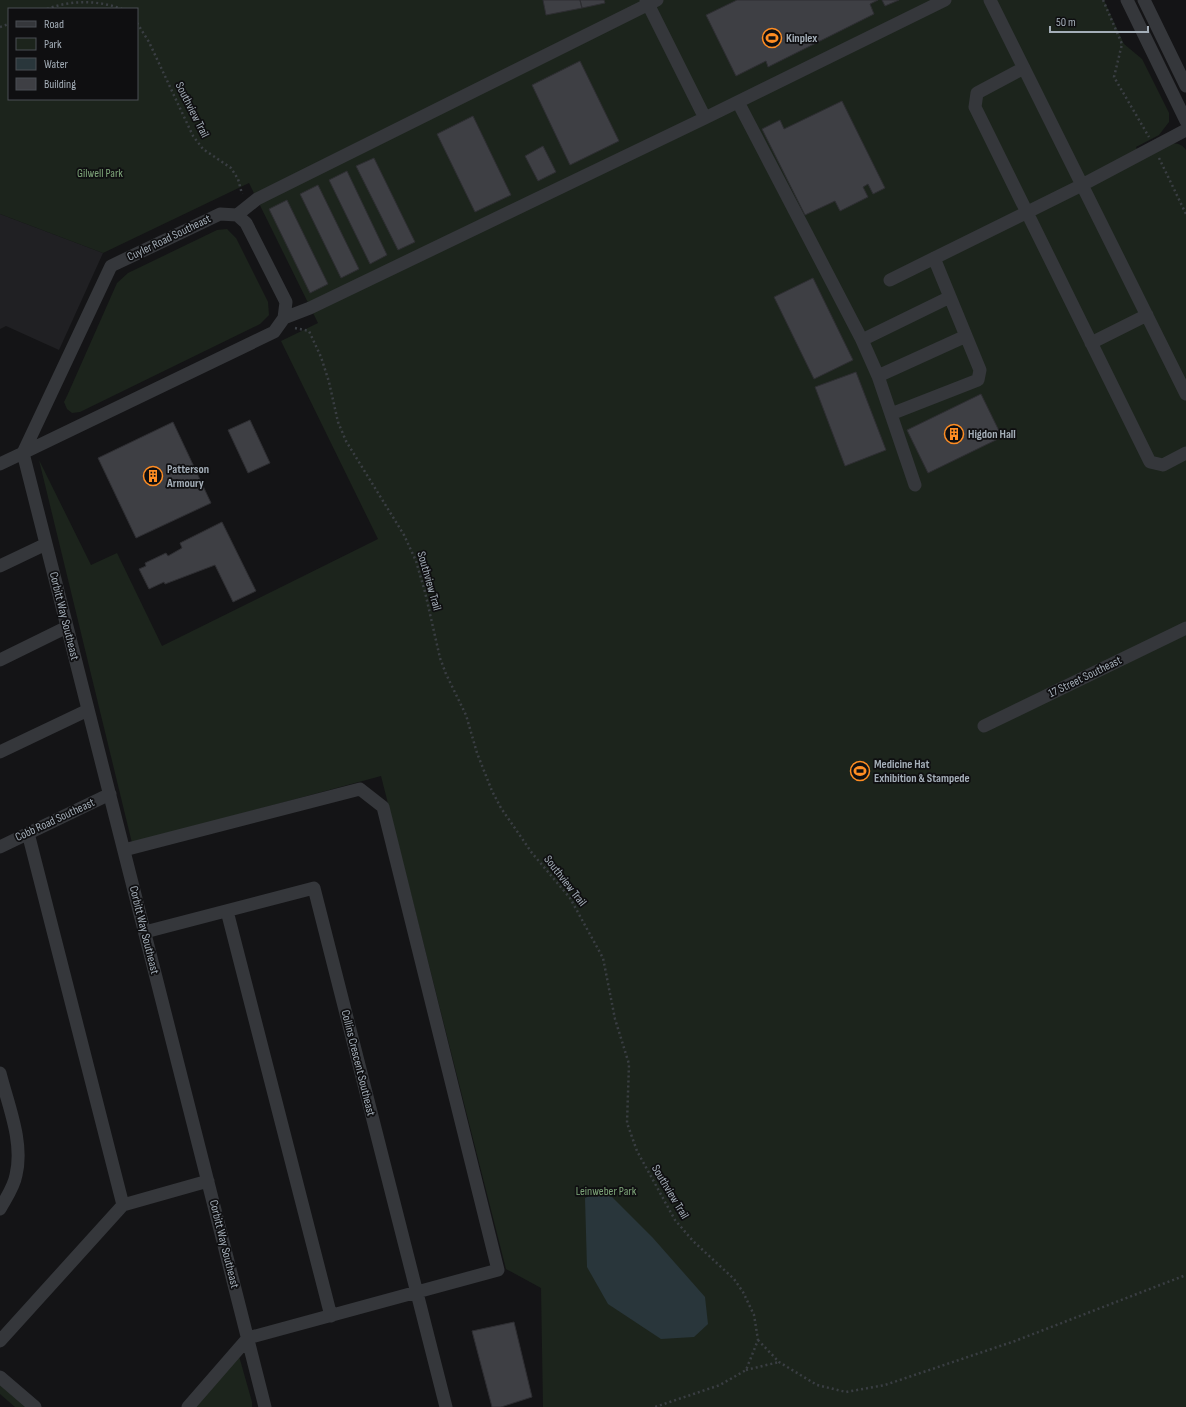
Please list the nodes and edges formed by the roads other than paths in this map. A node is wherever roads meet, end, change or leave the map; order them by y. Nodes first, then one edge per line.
1 (945, 0) edge
2 (990, 0) edge
3 (1127, 0) edge
4 (1144, 0) edge
5 (651, 1) edge
6 (1024, 68) junction
7 (1186, 86) edge
8 (738, 102) junction
9 (705, 118) junction
10 (1186, 121) edge
11 (1186, 130) edge
12 (1082, 185) junction
13 (1027, 212) junction
14 (237, 215) junction
15 (934, 258) junction
16 (890, 280) dead end
17 (950, 297) junction
18 (1147, 315) junction
19 (284, 318) junction
20 (966, 336) junction
21 (862, 340) junction
22 (1091, 343) junction
23 (878, 376) junction
24 (1186, 394) edge
25 (891, 414) junction
26 (23, 453) junction
27 (1186, 454) edge
28 (0, 464) edge
29 (915, 485) dead end
30 (46, 544) junction
31 (0, 566) edge
32 (67, 627) junction
33 (1186, 628) edge
34 (0, 660) edge
35 (88, 710) junction
36 (984, 726) dead end
37 (0, 752) edge
38 (110, 794) junction
39 (28, 833) junction
40 (0, 846) edge
41 (124, 850) junction
42 (227, 911) junction
43 (144, 932) junction
44 (1, 1079) edge
45 (208, 1181) junction
46 (123, 1205) junction
47 (0, 1208) edge
48 (417, 1292) junction
49 (330, 1316) junction
50 (248, 1338) junction
51 (0, 1341) edge
52 (0, 1376) edge
53 (36, 1407) edge
54 (188, 1407) edge
55 (265, 1407) edge
56 (446, 1407) edge

1 - 8 street
2 - 6 street
3 - 10 street
4 - 7 street
5 - 9 street
5 - 14 street
6 - 12 street
6 - 13 street
8 - 9 street
8 - 21 street
9 - 19 street
11 - 12 street
12 - 13 street
12 - 18 street
13 - 15 street
13 - 22 street
14 - 19 street
14 - 26 street, Cuyler Road Southeast
15 - 16 street
15 - 17 street
17 - 20 street
17 - 21 street
18 - 22 street
18 - 24 street
19 - 26 street
20 - 23 street
20 - 25 street
21 - 23 street
22 - 27 street
23 - 25 street
25 - 29 street
26 - 28 street
26 - 30 street, Corbitt Way Southeast
30 - 31 street
30 - 32 street, Corbitt Way Southeast
32 - 34 street
32 - 35 street, Corbitt Way Southeast
33 - 36 street, 17 Street Southeast
35 - 37 street
35 - 38 street, Corbitt Way Southeast
38 - 39 street, Cobb Road Southeast
38 - 41 street, Corbitt Way Southeast
39 - 40 street, Cobb Road Southeast
39 - 46 street
41 - 43 street, Corbitt Way Southeast
41 - 48 street
42 - 43 street, Collins Crescent Southeast
42 - 48 street, Collins Crescent Southeast
42 - 49 street
43 - 45 street, Corbitt Way Southeast
44 - 47 street
45 - 46 street
45 - 50 street, Corbitt Way Southeast
46 - 51 street
48 - 49 street
48 - 56 street, Collins Crescent Southeast
49 - 50 street
50 - 54 street
50 - 55 street, Corbitt Way Southeast
52 - 53 street

